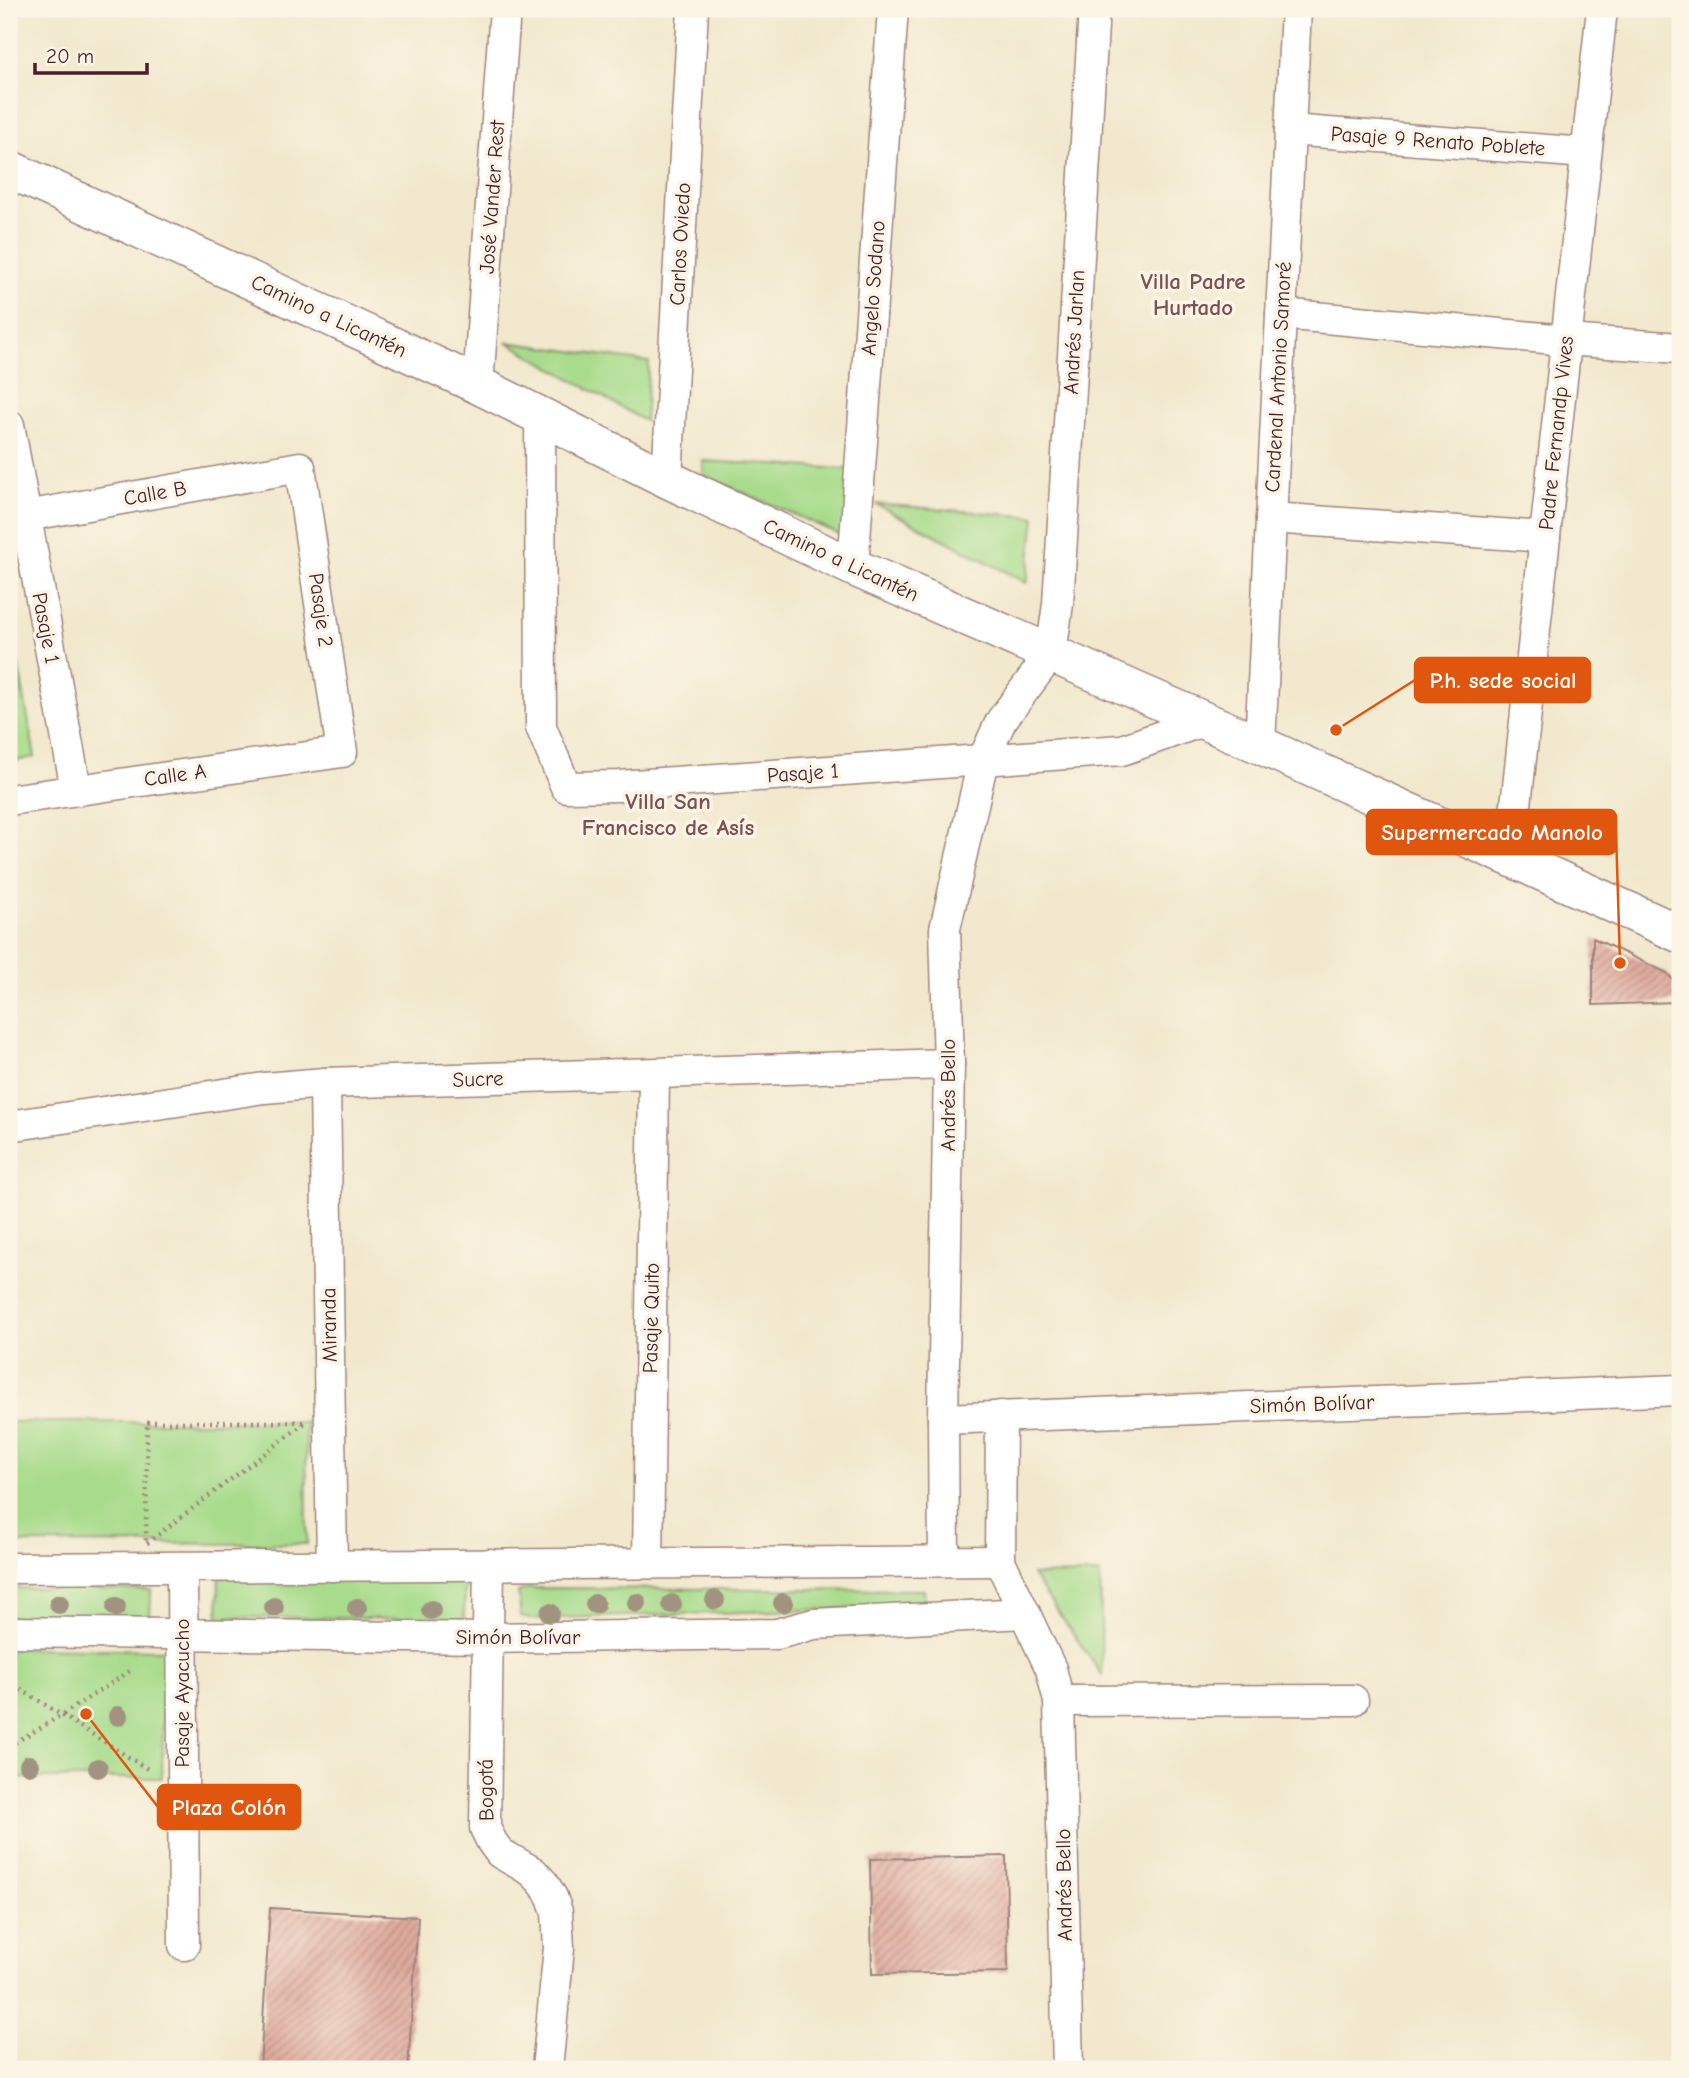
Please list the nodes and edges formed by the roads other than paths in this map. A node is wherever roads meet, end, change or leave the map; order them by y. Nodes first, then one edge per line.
1 (505, 9) edge
2 (694, 9) edge
3 (893, 9) edge
4 (1094, 9) edge
5 (1296, 9) edge
6 (1602, 9) edge
7 (1290, 130) junction
8 (1586, 153) junction
9 (9, 169) edge
10 (1281, 314) junction
11 (1566, 340) junction
12 (1680, 348) edge
13 (478, 385) junction
14 (540, 415) junction
15 (9, 425) edge
16 (300, 467) joint
17 (667, 479) junction
18 (17, 518) edge
19 (1271, 518) junction
20 (1545, 537) junction
21 (853, 567) junction
22 (1051, 654) junction
23 (1203, 721) junction
24 (1260, 745) junction
25 (342, 752) joint
26 (983, 760) junction
27 (76, 789) junction
28 (9, 800) edge
29 (1508, 857) junction
30 (1680, 934) edge
31 (949, 1064) junction
32 (654, 1074) junction
33 (326, 1083) junction
34 (9, 1126) edge
35 (1680, 1390) edge
36 (1001, 1416) junction
37 (943, 1419) junction
38 (944, 1561) junction
39 (1000, 1561) junction
40 (648, 1563) junction
41 (489, 1564) junction
42 (332, 1566) junction
43 (181, 1567) junction
44 (9, 1568) edge
45 (1025, 1613) junction
46 (9, 1632) edge
47 (182, 1634) junction
48 (487, 1637) junction
49 (1353, 1700) dead end
50 (1059, 1701) junction
51 (184, 1945) dead end
52 (547, 2069) edge
53 (1068, 2069) edge

1 - 13 street, José Vander Rest
2 - 17 street, Carlos Oviedo
3 - 21 street, Angelo Sodano
4 - 22 street, Andrés Jarlan
5 - 7 street, Cardenal Antonio Samoré
6 - 8 street, Padre Fernandp Vives
7 - 8 street, Pasaje 9 Renato Poblete
7 - 10 street, Cardenal Antonio Samoré
8 - 11 street, Padre Fernandp Vives
9 - 13 street, Camino a Licantén
10 - 11 street
10 - 19 street, Cardenal Antonio Samoré
11 - 12 street
11 - 20 street, Padre Fernandp Vives
13 - 14 street, Camino a Licantén
14 - 17 street, Camino a Licantén
14 - 26 street, Pasaje 1
15 - 18 street, Pasaje 1
16 - 18 street, Calle B
16 - 25 street, Pasaje 2
17 - 21 street, Camino a Licantén
18 - 27 street, Pasaje 1
19 - 20 street
19 - 24 street, Cardenal Antonio Samoré
20 - 29 street, Padre Fernandp Vives
21 - 22 street, Camino a Licantén
22 - 23 street, Camino a Licantén
22 - 26 street, Andrés Bello
23 - 24 street, Camino a Licantén
23 - 26 street, Pasaje 1
24 - 29 street, Camino a Licantén
25 - 27 street, Calle A
26 - 31 street, Andrés Bello
27 - 28 street, Calle A
29 - 30 street, Camino a Licantén
31 - 32 street, Sucre
31 - 37 street, Andrés Bello
32 - 33 street, Sucre
32 - 40 street, Pasaje Quito
33 - 34 street, Sucre
33 - 42 street, Miranda
35 - 36 street, Simón Bolívar
36 - 37 street, Simón Bolívar
36 - 39 street, Andrés Bello
37 - 38 street, Andrés Bello
38 - 39 street
38 - 40 street
39 - 45 street, Andrés Bello
40 - 41 street
41 - 42 street
41 - 48 street, Bogotá
42 - 43 street
43 - 44 street
43 - 47 street, Pasaje Ayacucho
45 - 48 street, Simón Bolívar
45 - 50 street, Andrés Bello
46 - 47 street, Simón Bolívar
47 - 48 street, Simón Bolívar
47 - 51 street, Pasaje Ayacucho
48 - 52 street, Bogotá
49 - 50 street
50 - 53 street, Andrés Bello

